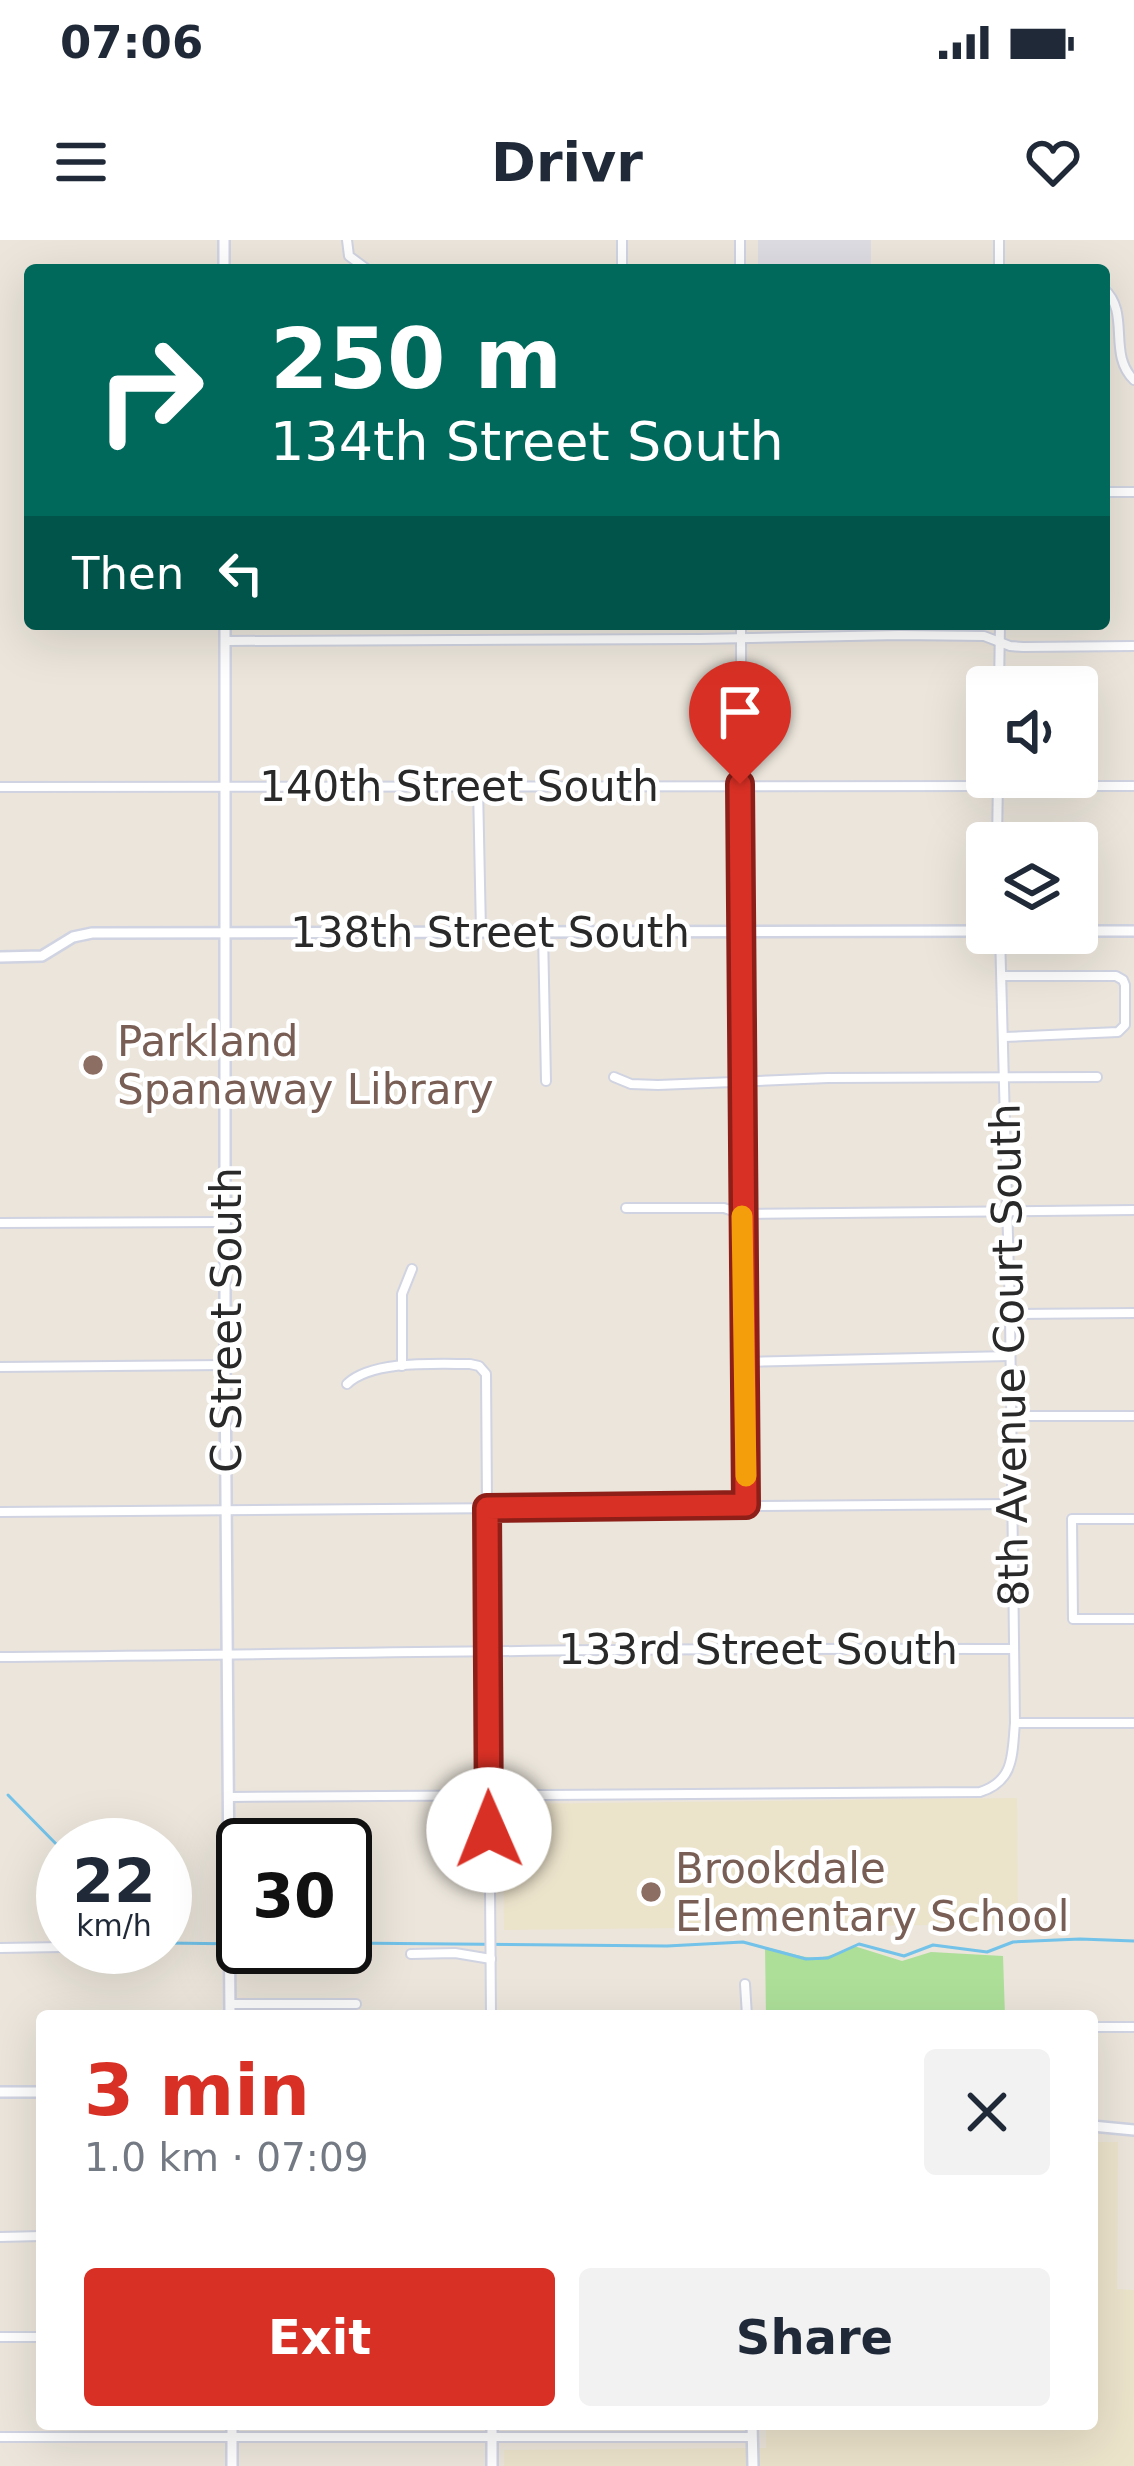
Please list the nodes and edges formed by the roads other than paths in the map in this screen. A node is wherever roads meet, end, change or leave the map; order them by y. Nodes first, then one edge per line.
1 (1110, 295) edge
2 (1134, 380) edge
3 (225, 630) edge
4 (741, 630) edge
5 (1000, 630) edge
6 (741, 638) junction
7 (225, 641) junction
8 (1000, 642) junction
9 (1134, 646) edge
10 (999, 666) edge
11 (966, 781) edge
12 (740, 784) junction
13 (1098, 785) edge
14 (1134, 786) edge
15 (225, 787) junction
16 (478, 787) junction
17 (0, 788) edge
18 (966, 931) edge
19 (1098, 931) edge
20 (1134, 931) edge
21 (224, 932) junction
22 (481, 932) junction
23 (543, 932) junction
24 (741, 932) junction
25 (1001, 954) edge
26 (0, 957) edge
27 (1002, 976) junction
28 (1004, 1037) junction
29 (614, 1077) dead end
30 (1097, 1077) dead end
31 (1005, 1078) junction
32 (546, 1081) dead end
33 (742, 1081) junction
34 (626, 1208) dead end
35 (1134, 1210) edge
36 (1007, 1212) junction
37 (742, 1214) junction
38 (226, 1222) junction
39 (0, 1223) edge
40 (412, 1269) dead end
41 (1134, 1313) edge
42 (1010, 1315) junction
43 (1010, 1356) junction
44 (744, 1362) junction
45 (225, 1366) junction
46 (402, 1366) junction
47 (0, 1367) edge
48 (346, 1384) dead end
49 (1011, 1416) junction
50 (1134, 1416) edge
51 (1012, 1504) junction
52 (746, 1505) junction
53 (487, 1508) junction
54 (226, 1510) junction
55 (0, 1511) edge
56 (1134, 1519) edge
57 (1134, 1619) edge
58 (1013, 1649) junction
59 (488, 1651) junction
60 (228, 1654) junction
61 (0, 1657) edge
62 (1015, 1723) junction
63 (1134, 1724) edge
64 (489, 1795) junction
65 (229, 1797) junction
66 (36, 1947) edge
67 (0, 1948) edge
68 (410, 1954) dead end
69 (490, 1959) junction
70 (745, 1984) dead end
71 (356, 2003) dead end
72 (231, 2010) edge
73 (491, 2010) edge
74 (747, 2010) edge
75 (1098, 2027) edge
76 (1134, 2027) edge
77 (0, 2092) edge
78 (36, 2092) edge
79 (1098, 2126) edge
80 (1134, 2129) edge
81 (36, 2236) edge
82 (0, 2237) edge
83 (0, 2337) edge
84 (36, 2337) edge
85 (232, 2430) edge
86 (492, 2430) edge
87 (752, 2430) edge
88 (0, 2437) edge
89 (232, 2438) junction
90 (752, 2438) junction
91 (492, 2439) junction
92 (232, 2466) edge
93 (492, 2466) edge
94 (752, 2466) edge

1 - 2 street
3 - 7 street, C Street South
4 - 6 street
5 - 8 street
6 - 7 street
6 - 8 street
6 - 12 street
7 - 15 street, C Street South
8 - 9 street
8 - 10 street
11 - 12 street, 140th Street South
12 - 16 street, 140th Street South
12 - 24 street
13 - 14 street, 140th Street South
15 - 16 street, 140th Street South
15 - 17 street, 140th Street South
15 - 21 street, C Street South
16 - 22 street
18 - 24 street, 138th Street South
19 - 20 street
21 - 22 street, 138th Street South
21 - 26 street, 138th Street South
21 - 38 street, C Street South
22 - 23 street, 138th Street South
23 - 24 street, 138th Street South
23 - 32 street
24 - 33 street
25 - 27 street, 8th Avenue Court South
27 - 28 street, 8th Avenue Court South
27 - 28 street
28 - 31 street, 8th Avenue Court South
29 - 33 street
30 - 31 street
31 - 33 street
31 - 36 street, 8th Avenue Court South
33 - 37 street
34 - 37 street
35 - 36 street
36 - 37 street
36 - 42 street, 8th Avenue Court South
37 - 44 street
38 - 39 street
38 - 45 street, C Street South
40 - 46 street
41 - 42 street
42 - 43 street, 8th Avenue Court South
43 - 44 street
43 - 49 street, 8th Avenue Court South
44 - 52 street
45 - 47 street
45 - 54 street, C Street South
46 - 48 street
46 - 53 street
49 - 50 street
49 - 51 street, 8th Avenue Court South
51 - 52 street
51 - 58 street, 8th Avenue Court South
52 - 53 street
53 - 54 street
53 - 59 street
54 - 55 street
54 - 60 street, C Street South
56 - 57 street
58 - 59 street, 133rd Street South
58 - 62 street, 8th Avenue Court South
59 - 60 street, 133rd Street South
59 - 64 street
60 - 61 street, 133rd Street South
60 - 65 street, C Street South
62 - 63 street
62 - 64 street, 8th Avenue Court South
64 - 65 street
64 - 69 street
65 - 72 street, C Street South
66 - 67 street
68 - 69 street
69 - 73 street
70 - 74 street
71 - 72 street
75 - 76 street
77 - 78 street
79 - 80 street
81 - 82 street
83 - 84 street
85 - 89 street
86 - 91 street
87 - 90 street
88 - 89 street
89 - 91 street
89 - 92 street
90 - 91 street
90 - 94 street
91 - 93 street

